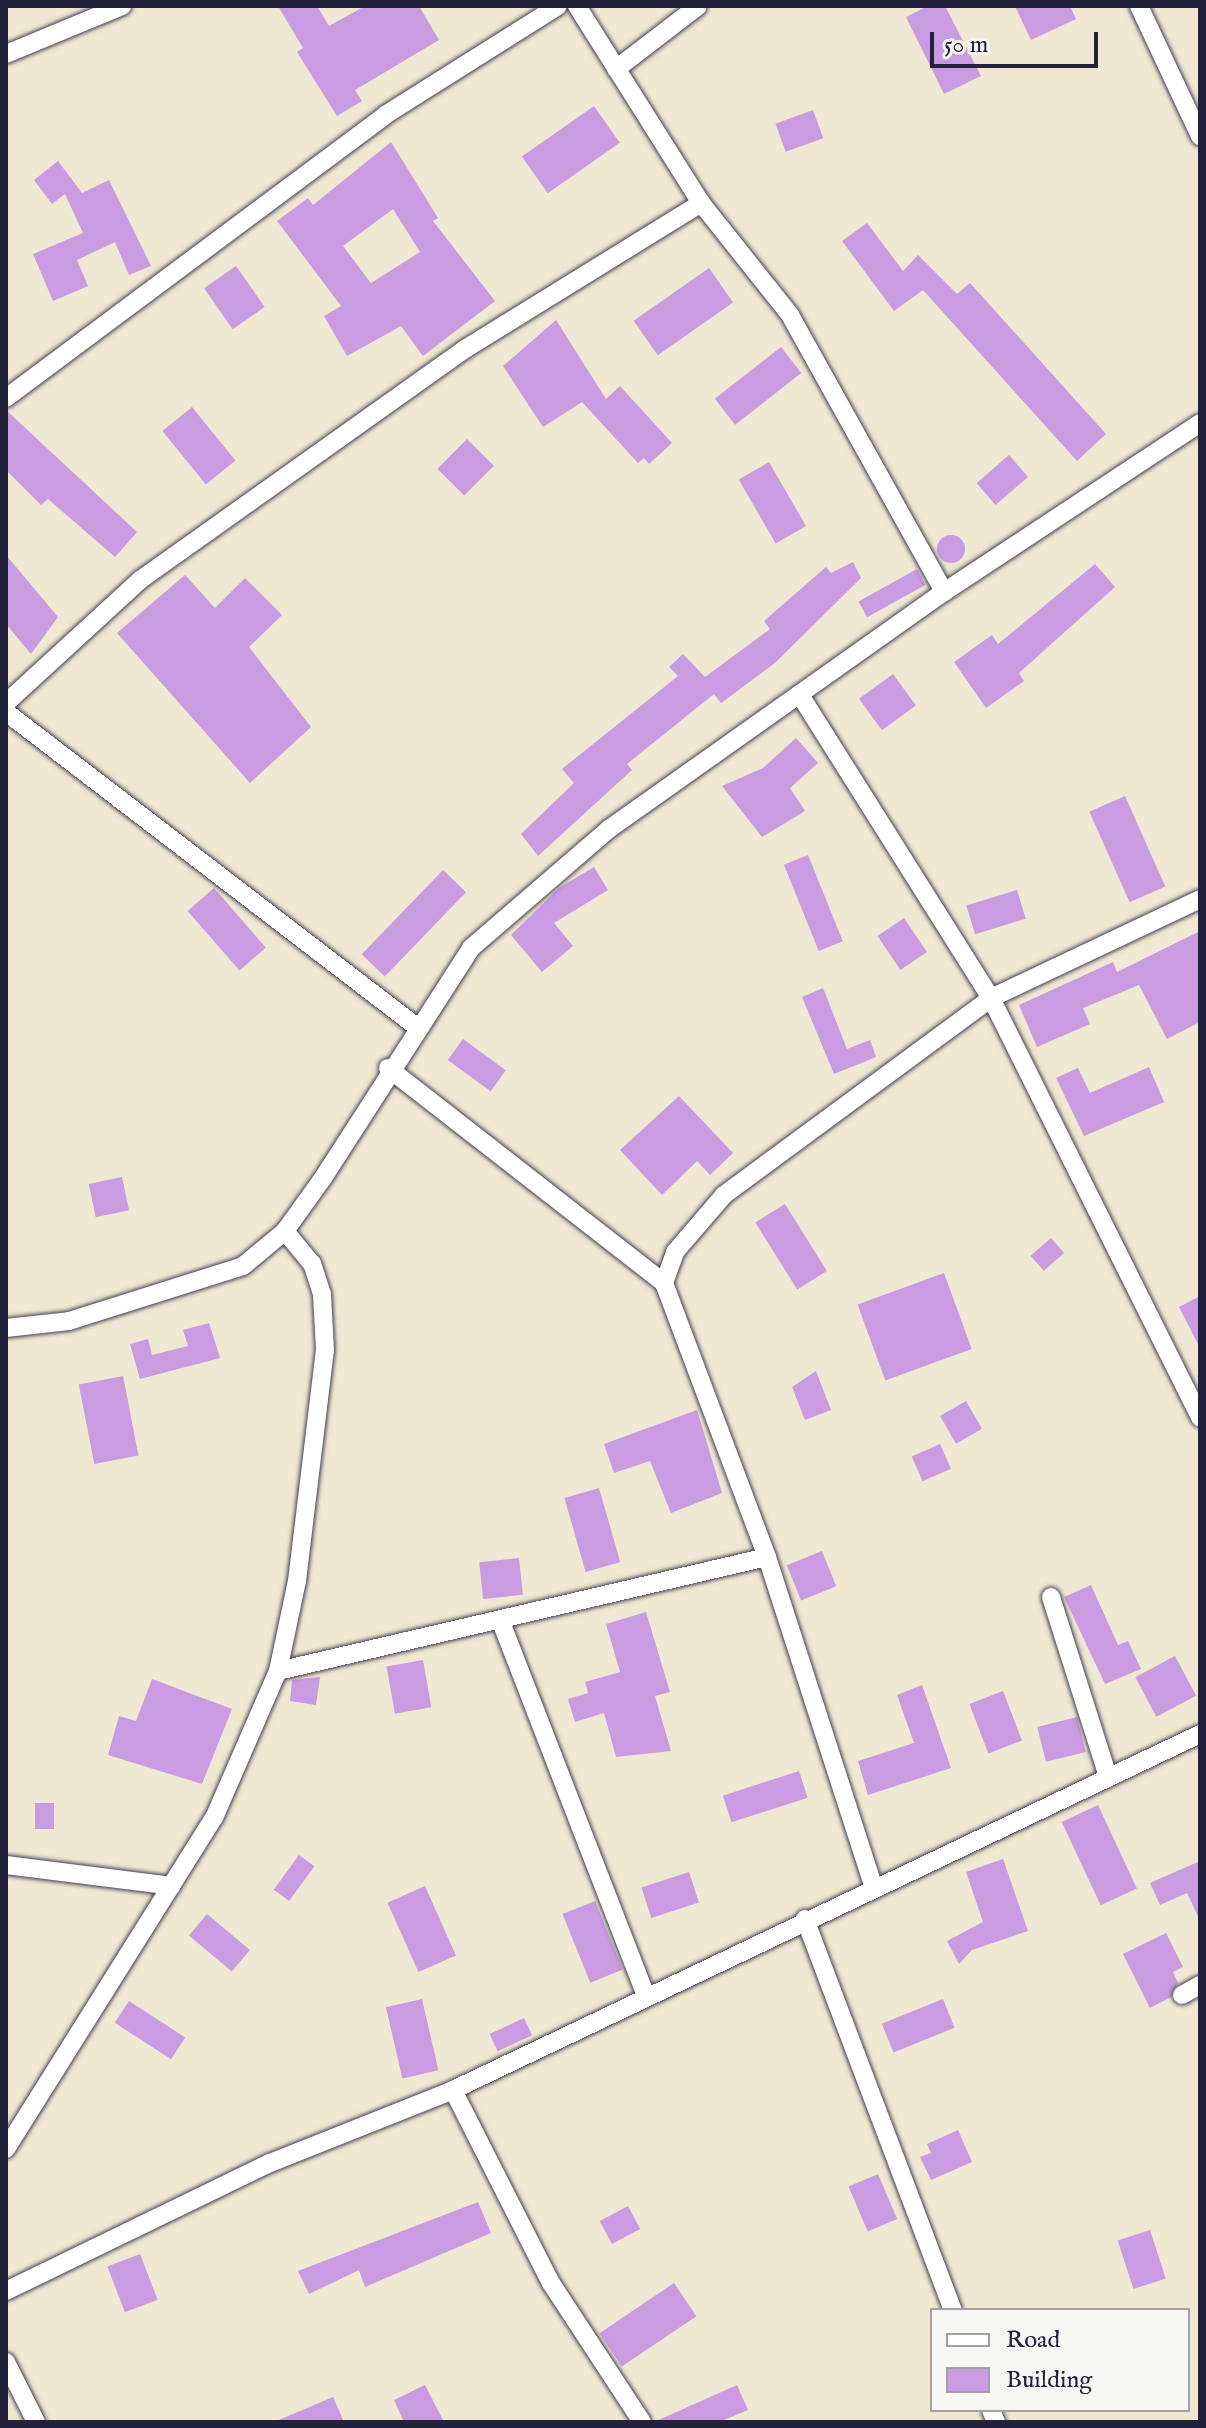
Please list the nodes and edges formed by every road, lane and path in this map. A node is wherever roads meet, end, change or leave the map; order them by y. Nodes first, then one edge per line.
1 (122, 6) edge
2 (558, 6) edge
3 (577, 6) edge
4 (698, 6) edge
5 (1139, 6) edge
6 (6, 54) edge
7 (616, 69) junction
8 (1195, 111) edge
9 (1200, 136) edge
10 (701, 203) junction
11 (6, 398) edge
12 (1200, 423) edge
13 (944, 592) junction
14 (800, 695) junction
15 (6, 703) edge
16 (6, 712) edge
17 (1200, 899) edge
18 (991, 998) junction
19 (417, 1027) junction
20 (388, 1068) junction
21 (285, 1231) junction
22 (664, 1283) junction
23 (6, 1328) edge
24 (1200, 1418) edge
25 (767, 1557) junction
26 (1051, 1597) dead end
27 (501, 1622) junction
28 (278, 1671) junction
29 (1200, 1734) edge
30 (1108, 1777) junction
31 (6, 1865) edge
32 (172, 1886) junction
33 (873, 1886) junction
34 (805, 1919) junction
35 (1200, 1985) edge
36 (1182, 1995) dead end
37 (646, 1996) junction
38 (453, 2090) junction
39 (6, 2149) edge
40 (6, 2291) edge
41 (952, 2308) edge
42 (6, 2362) edge
43 (36, 2422) edge
44 (642, 2422) edge

1 - 6 street
2 - 11 street
3 - 7 street
4 - 7 street
5 - 8 street
7 - 10 street
8 - 9 street
10 - 13 street
10 - 15 street
12 - 13 street
13 - 14 street
14 - 18 street
14 - 19 street
16 - 19 street
17 - 18 street
18 - 22 street
18 - 24 street
19 - 20 street
20 - 21 street
20 - 22 street
21 - 23 street
21 - 28 street
22 - 25 street
25 - 27 street
25 - 33 street
26 - 30 street
27 - 28 street
27 - 37 street
28 - 32 street
29 - 30 street
30 - 33 street
31 - 32 street
32 - 39 street
33 - 34 street
34 - 37 street
34 - 41 street
35 - 36 street
37 - 38 street
38 - 40 street
38 - 44 street
42 - 43 street

